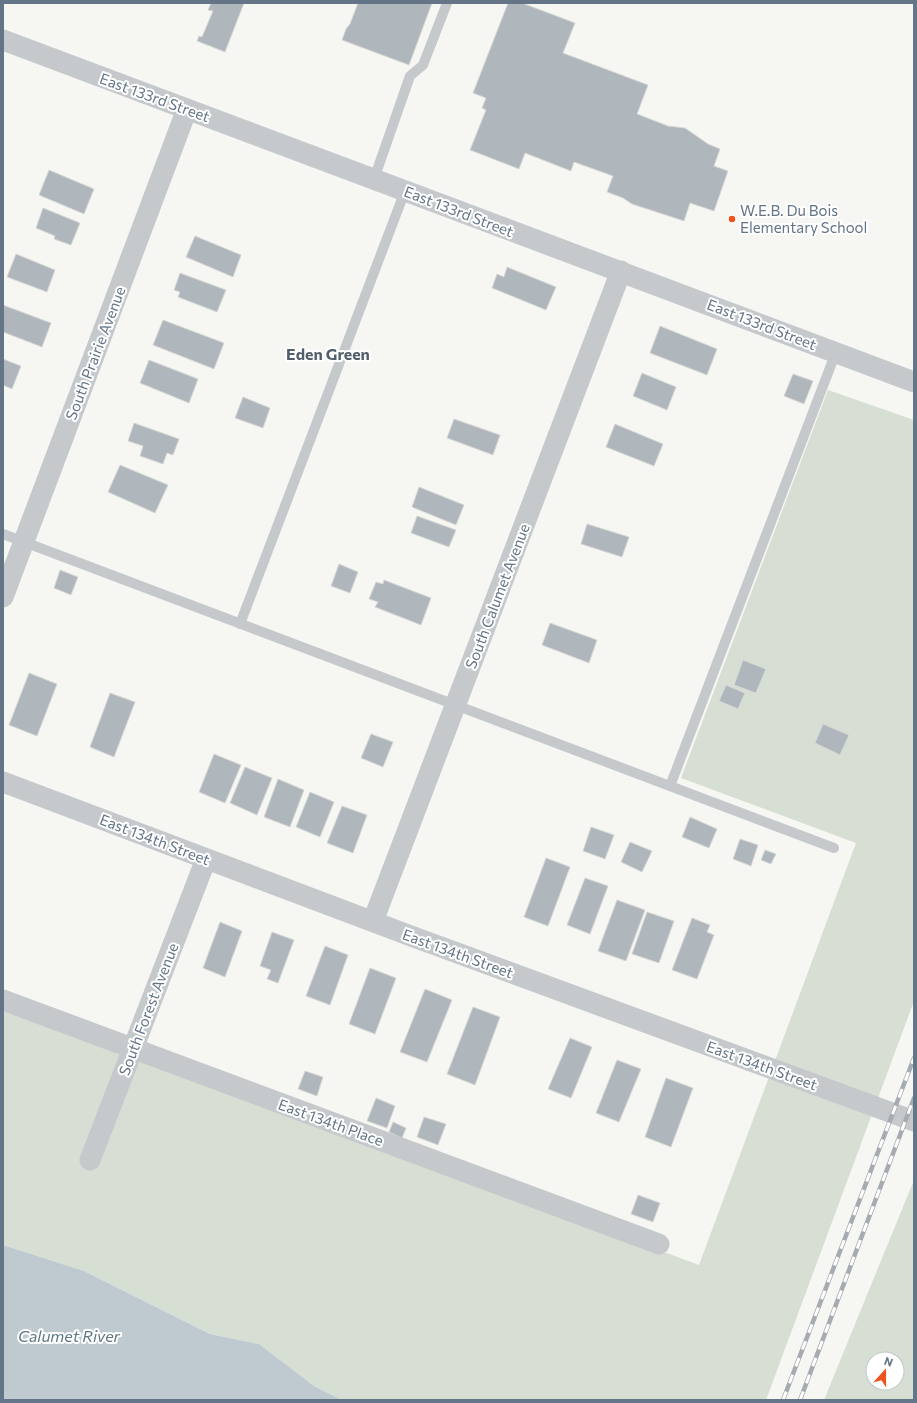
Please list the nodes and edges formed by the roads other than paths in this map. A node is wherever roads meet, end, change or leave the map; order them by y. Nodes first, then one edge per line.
1 (447, 3) edge
2 (3, 40) edge
3 (187, 109) junction
4 (374, 179) junction
5 (405, 191) junction
6 (621, 272) junction
7 (836, 352) junction
8 (914, 382) edge
9 (3, 534) edge
10 (24, 542) junction
11 (3, 597) edge
12 (240, 624) junction
13 (455, 705) junction
14 (3, 782) edge
15 (670, 786) junction
16 (834, 848) dead end
17 (206, 859) junction
18 (373, 921) junction
19 (3, 1000) edge
20 (132, 1048) junction
21 (914, 1121) edge
22 (90, 1160) dead end
23 (659, 1244) dead end

1 - 4 lane
2 - 3 street, East 133rd Street
3 - 4 street, East 133rd Street
3 - 10 street, South Prairie Avenue
4 - 5 street, East 133rd Street
5 - 6 street, East 133rd Street
5 - 12 lane
6 - 7 street, East 133rd Street
6 - 13 street, South Calumet Avenue
7 - 8 street, East 133rd Street
7 - 15 lane
9 - 10 lane
10 - 11 street, South Prairie Avenue
10 - 12 lane
12 - 13 lane
13 - 15 lane
13 - 18 street, South Calumet Avenue
14 - 17 street, East 134th Street
15 - 16 lane
17 - 18 street, East 134th Street
17 - 20 street, South Forest Avenue
18 - 21 street, East 134th Street
19 - 20 street, East 134th Place
20 - 22 street, South Forest Avenue
20 - 23 street, East 134th Place

